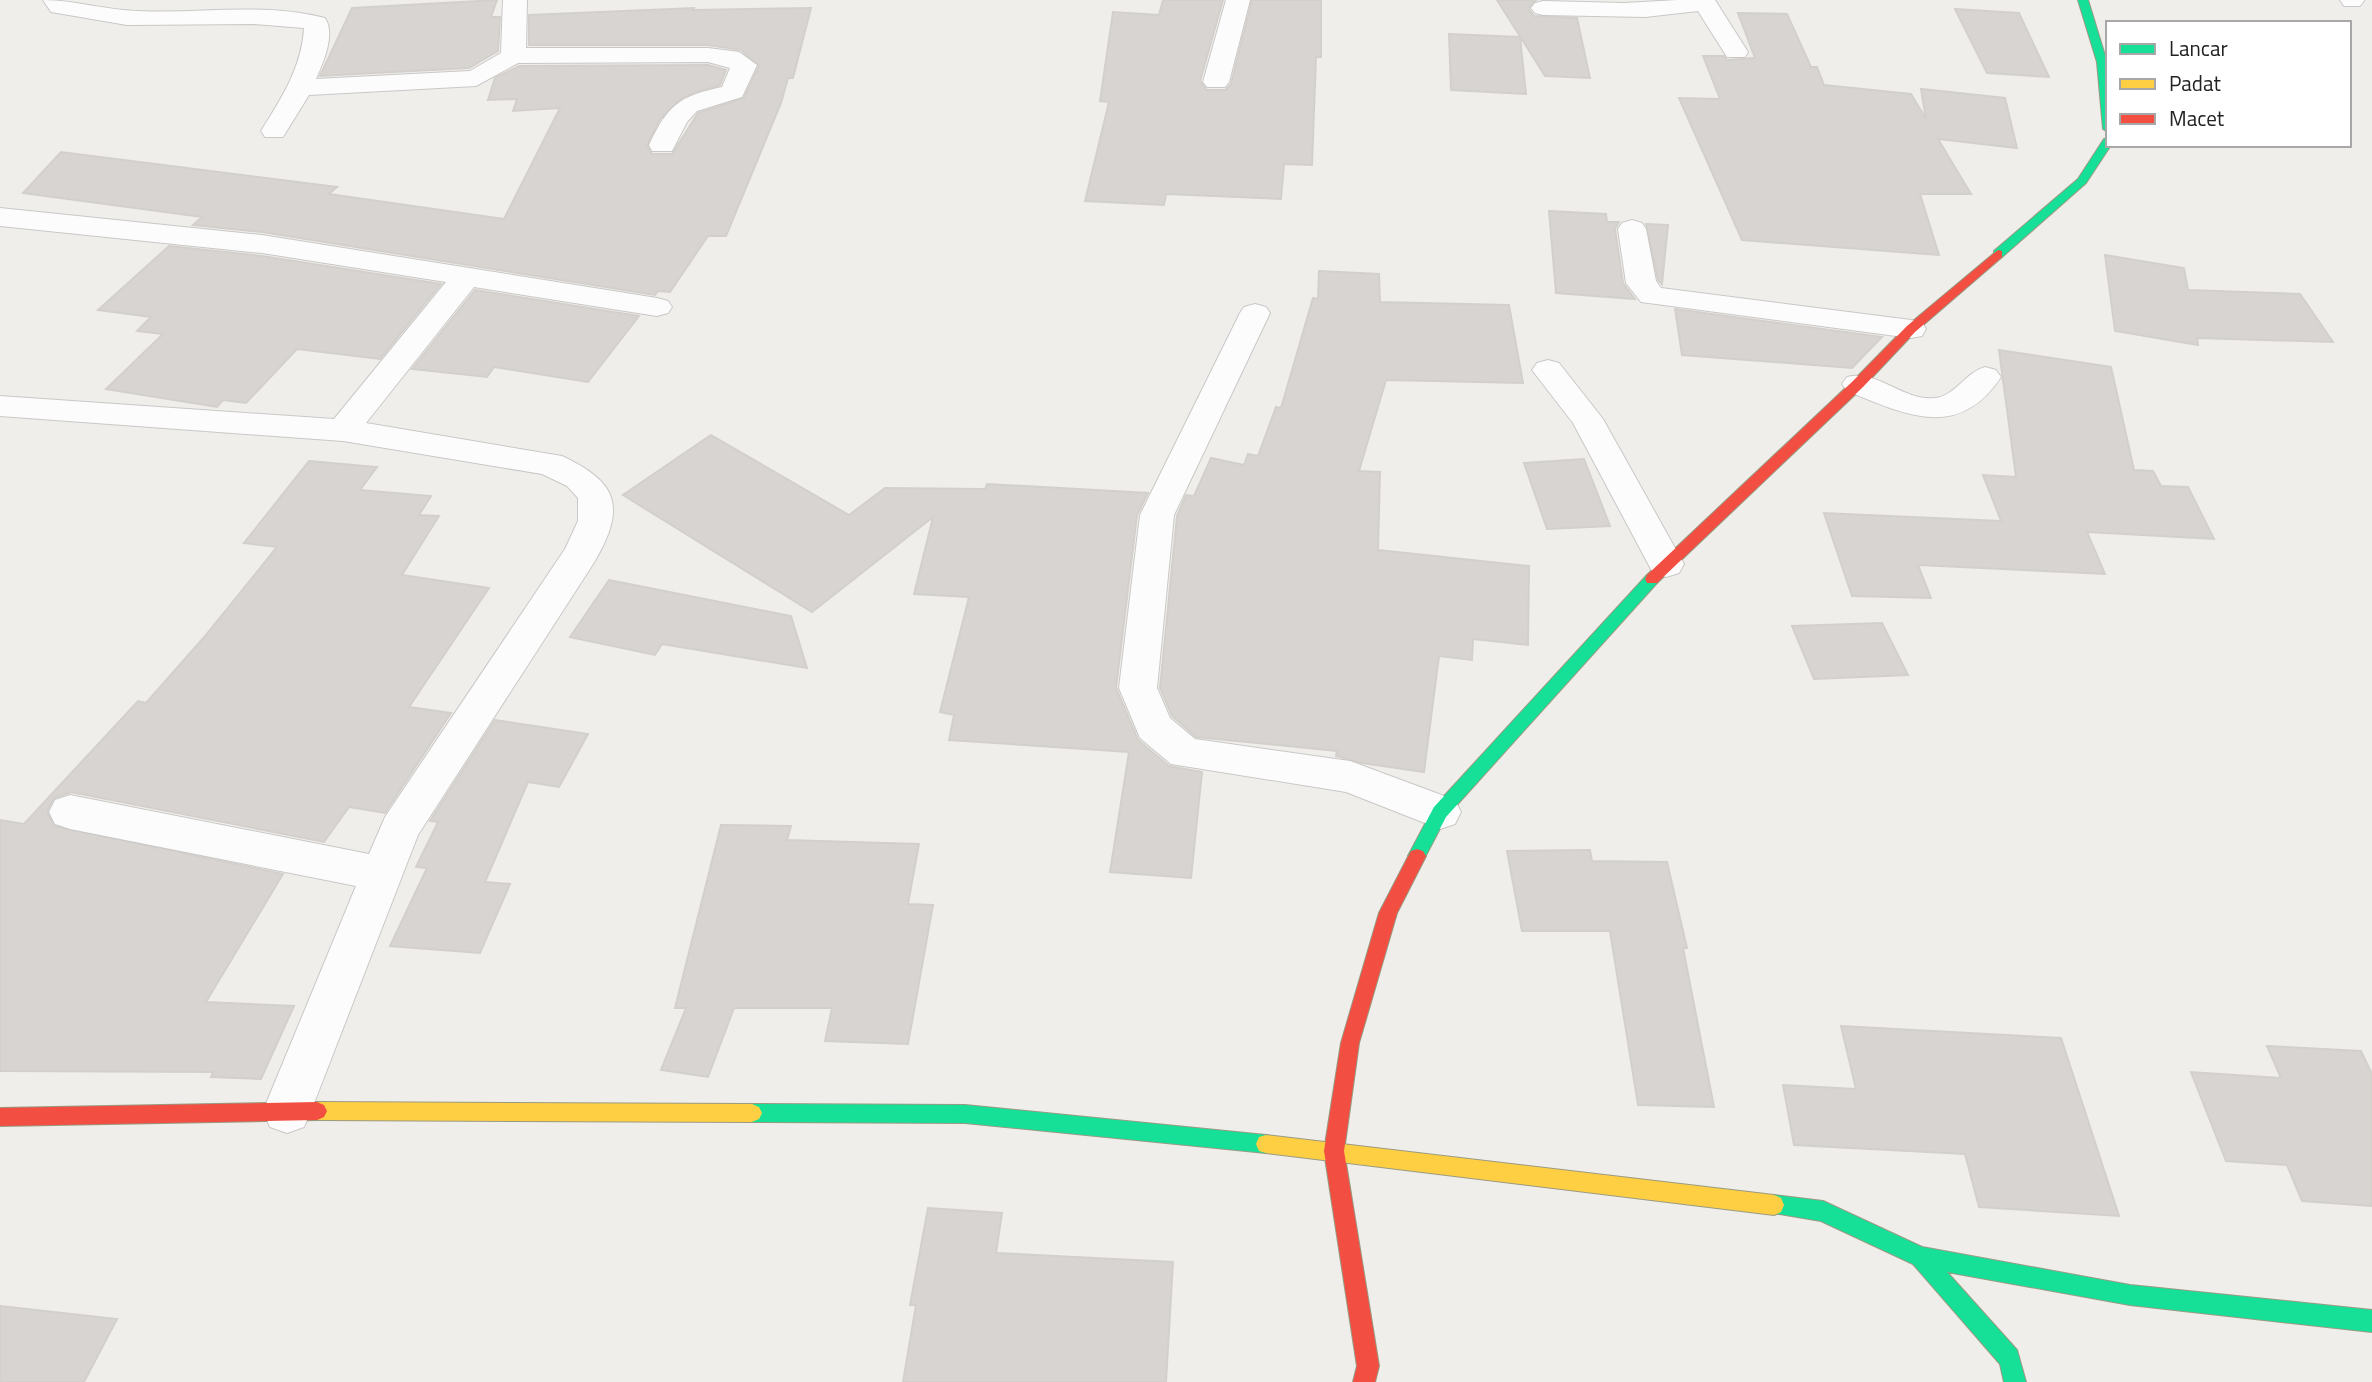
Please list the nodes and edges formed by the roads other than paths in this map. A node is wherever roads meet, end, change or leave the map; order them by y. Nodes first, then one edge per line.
1 (55, 0) edge
2 (515, 0) edge
3 (1238, 0) edge
4 (2083, 0) edge
5 (1703, 1) edge
6 (1543, 8) dead end
7 (1735, 52) dead end
8 (513, 56) junction
9 (1216, 82) dead end
10 (301, 88) junction
11 (2106, 107) edge
12 (274, 131) dead end
13 (2106, 144) edge
14 (662, 145) dead end
15 (0, 217) edge
16 (1632, 229) dead end
17 (466, 277) junction
18 (657, 307) dead end
19 (1255, 313) dead end
20 (1912, 329) junction
21 (1548, 370) dead end
22 (1985, 377) dead end
23 (1872, 390) junction
24 (7, 416) edge
25 (343, 430) junction
26 (1666, 564) junction
27 (70, 812) dead end
28 (1440, 812) junction
29 (383, 874) junction
30 (287, 1111) junction
31 (0, 1117) edge
32 (1334, 1151) junction
33 (1920, 1256) junction
34 (2372, 1321) edge
35 (2021, 1374) edge
36 (1364, 1382) edge

1 - 10 street
2 - 8 street
3 - 9 street
4 - 11 street
5 - 6 street
5 - 7 street
8 - 10 street
8 - 14 street
10 - 12 street
13 - 20 street
15 - 17 street
16 - 20 street
17 - 18 street
17 - 25 street
19 - 28 street
20 - 23 street
21 - 26 street
22 - 23 street
23 - 26 street
24 - 25 street
25 - 29 street
26 - 28 street
27 - 29 street
28 - 32 street
29 - 30 street
30 - 31 street
30 - 32 street
32 - 33 street
32 - 36 street
33 - 34 street
33 - 35 street

